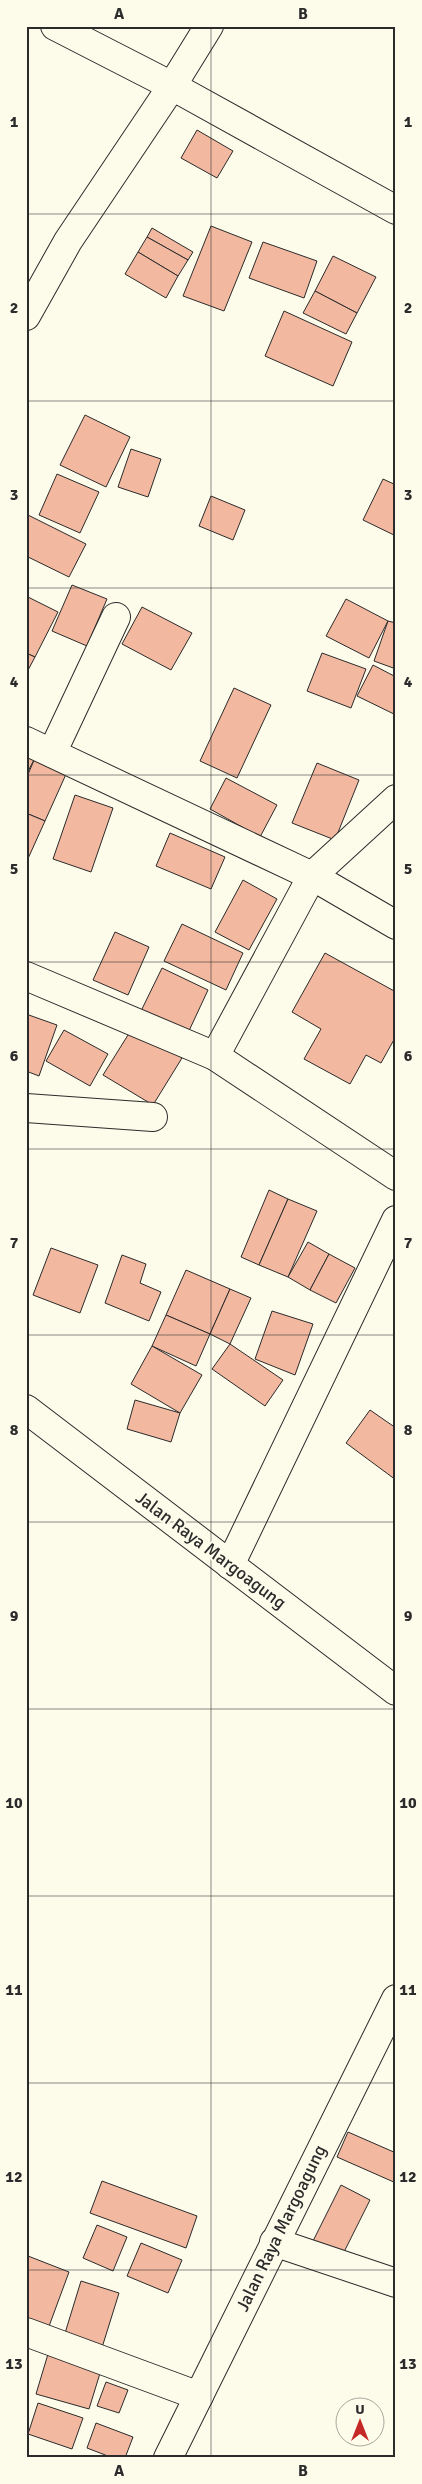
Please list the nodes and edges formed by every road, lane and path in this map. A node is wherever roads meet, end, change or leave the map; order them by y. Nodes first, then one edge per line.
1 (56, 26) edge
2 (209, 26) edge
3 (172, 86) junction
4 (396, 210) edge
5 (26, 316) edge
6 (116, 617) dead end
7 (26, 741) edge
8 (52, 753) junction
9 (396, 799) edge
10 (312, 876) junction
11 (396, 925) edge
12 (26, 976) edge
13 (215, 1056) junction
14 (26, 1108) edge
15 (153, 1117) dead end
16 (396, 1176) edge
17 (396, 1220) edge
18 (26, 1409) edge
19 (230, 1565) junction
20 (396, 1691) edge
21 (396, 1999) edge
22 (274, 2242) junction
23 (396, 2283) edge
24 (26, 2332) edge
25 (198, 2396) junction
26 (168, 2458) edge

1 - 3 street
2 - 3 street
3 - 4 street
3 - 5 street
6 - 8 street
7 - 8 street
8 - 10 street
9 - 10 street
10 - 11 street
10 - 13 street
12 - 13 street
13 - 16 street
14 - 15 street
17 - 19 street
18 - 19 street, Jalan Raya Margoagung
19 - 20 street, Jalan Raya Margoagung
21 - 22 street, Jalan Raya Margoagung
22 - 23 street
22 - 25 street, Jalan Raya Margoagung
24 - 25 street
25 - 26 street, Jalan Raya Margoagung

